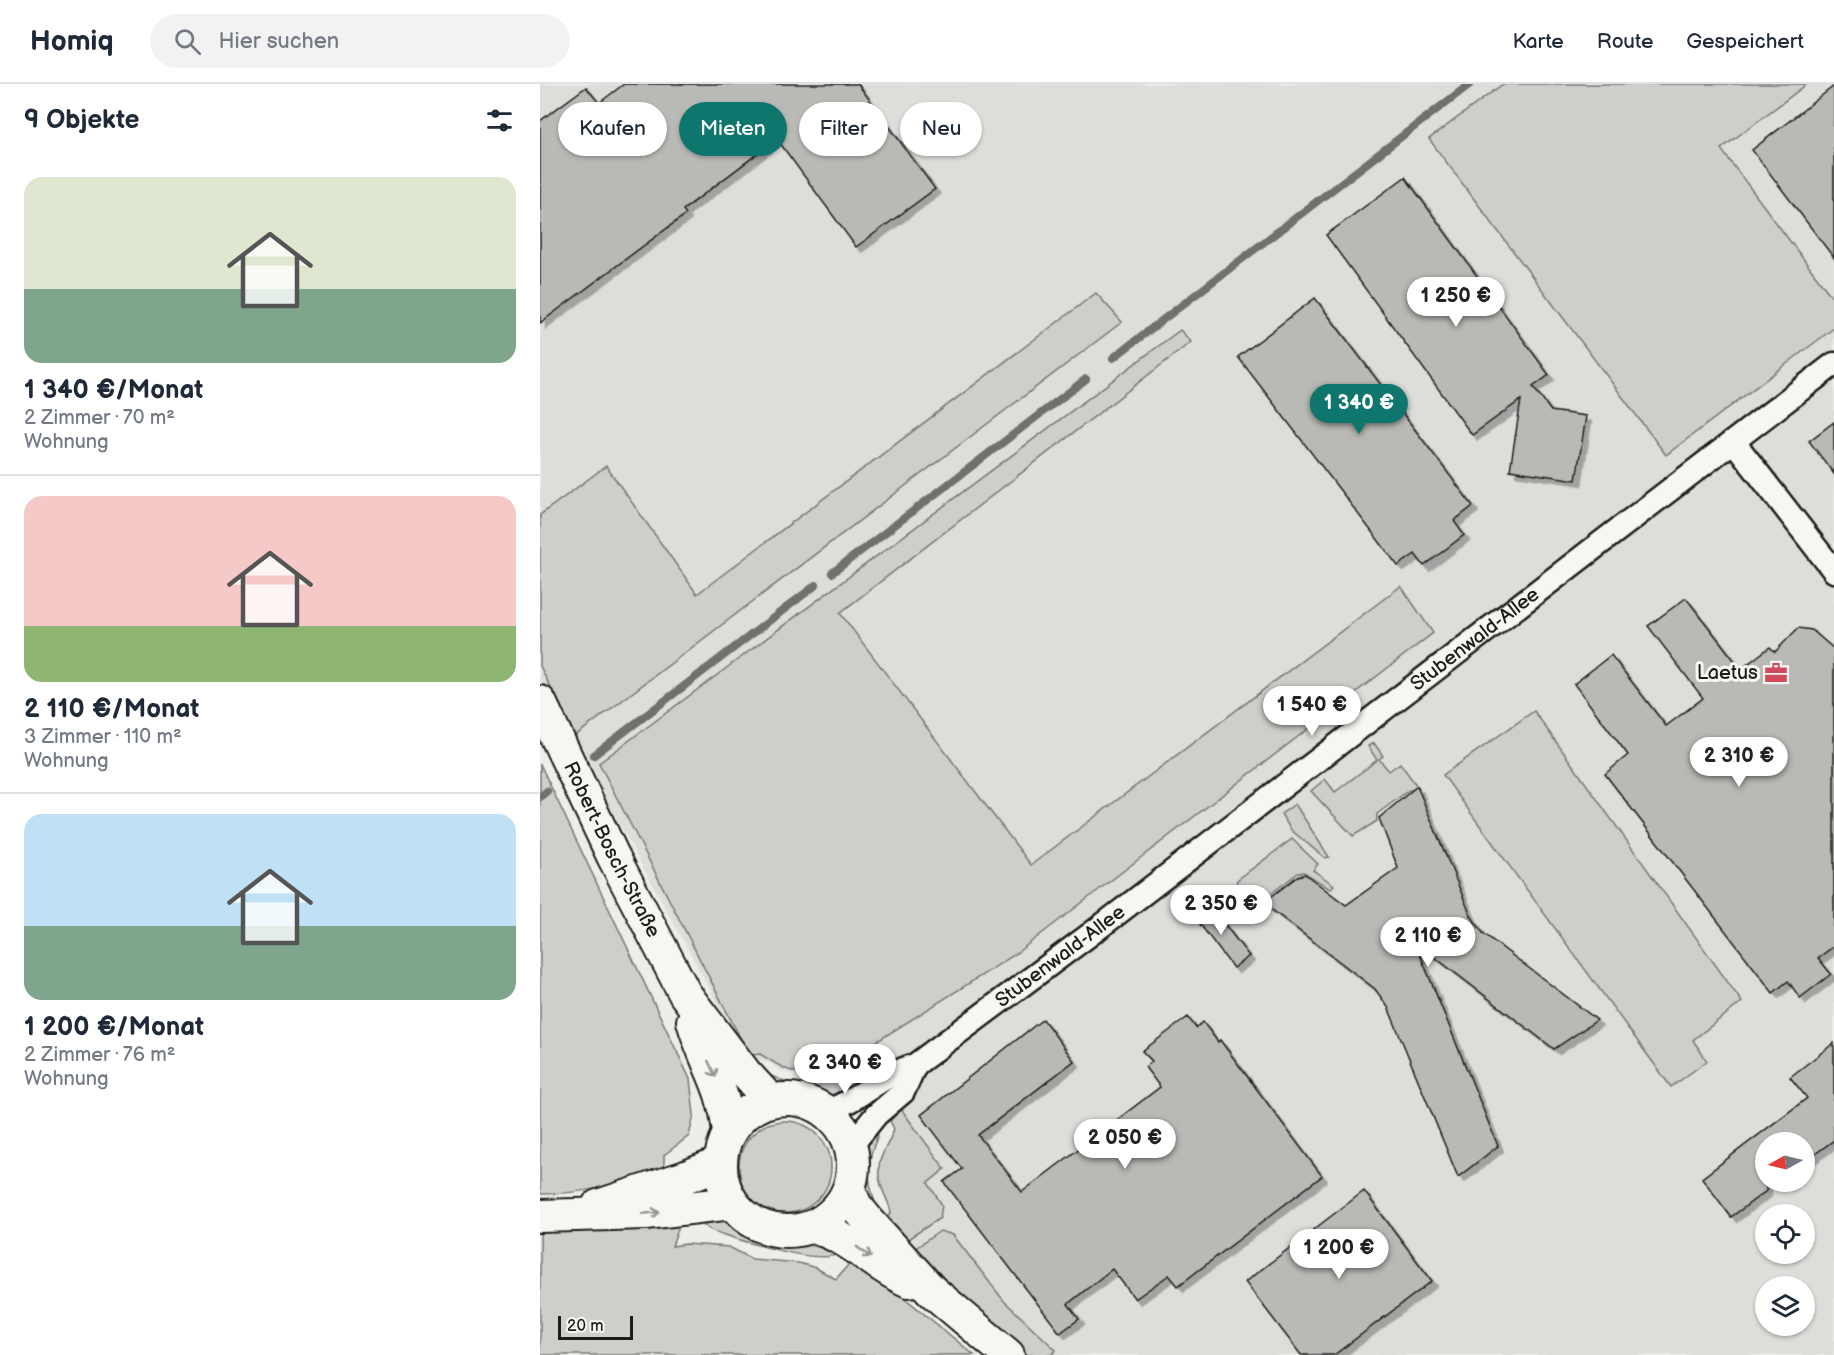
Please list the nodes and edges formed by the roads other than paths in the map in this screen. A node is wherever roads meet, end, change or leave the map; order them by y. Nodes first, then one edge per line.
1 (1834, 364) edge
2 (1734, 442) junction
3 (1834, 571) edge
4 (540, 702) edge
5 (685, 994) junction
6 (915, 1065) junction
7 (770, 1100) junction
8 (826, 1111) junction
9 (729, 1131) junction
10 (851, 1146) junction
11 (720, 1163) junction
12 (849, 1190) junction
13 (732, 1203) junction
14 (571, 1215) junction
15 (540, 1216) edge
16 (812, 1227) junction
17 (932, 1291) junction
18 (1008, 1355) edge

1 - 2 street, Stubenwald-Allee
2 - 3 street
2 - 6 street, Stubenwald-Allee
4 - 5 street, Robert-Bosch-Straße
5 - 7 street, Robert-Bosch-Straße
5 -> 9 street, Robert-Bosch-Straße
6 - 8 street, Stubenwald-Allee
6 - 10 street, Stubenwald-Allee
7 - 8 street, Robert-Bosch-Straße
7 - 9 street, Robert-Bosch-Straße
8 - 10 street, Robert-Bosch-Straße
9 - 11 street, Robert-Bosch-Straße
10 - 12 street, Robert-Bosch-Straße
11 - 13 street, Robert-Bosch-Straße
11 - 14 street
12 - 16 street, Robert-Bosch-Straße
12 - 17 street
14 -> 13 street
13 - 16 street
14 - 15 street
16 -> 17 street
17 - 18 street

